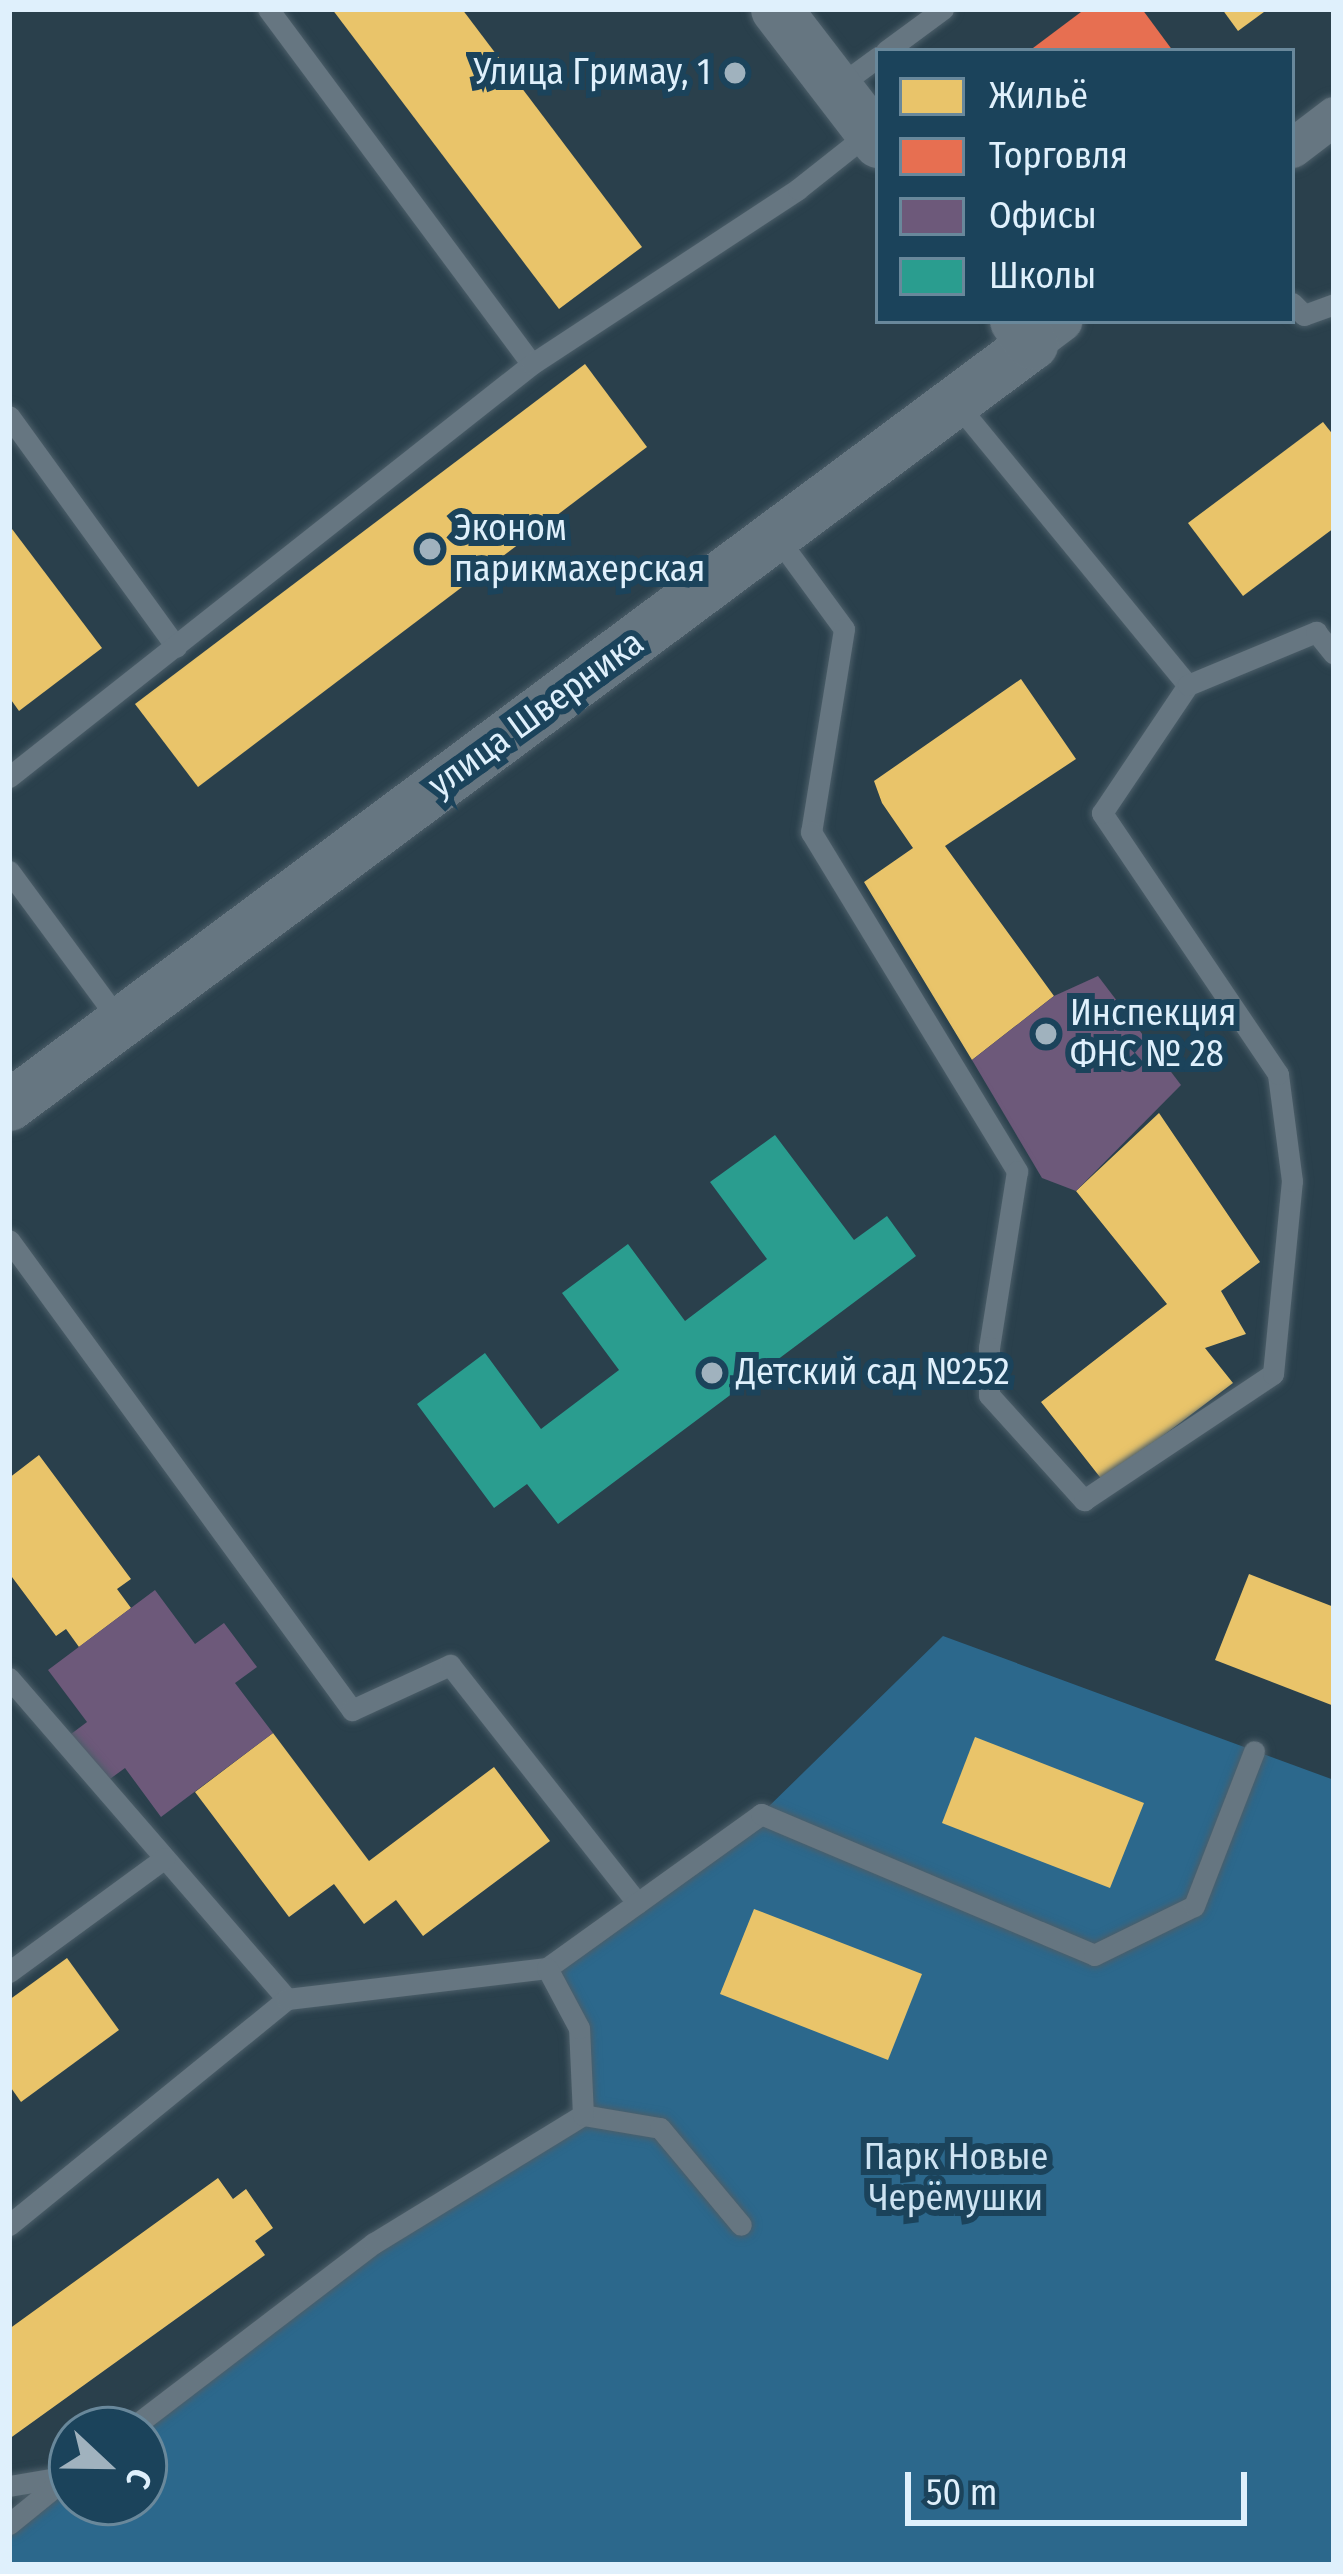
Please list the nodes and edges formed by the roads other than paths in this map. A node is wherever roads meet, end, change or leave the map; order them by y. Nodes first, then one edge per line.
1 (268, 9) edge
2 (776, 9) edge
3 (944, 9) edge
4 (890, 48) edge
5 (875, 59) edge
6 (836, 87) junction
7 (1334, 116) edge
8 (874, 137) edge
9 (1295, 146) edge
10 (1334, 304) edge
11 (1295, 306) edge
12 (1037, 328) edge
13 (532, 364) junction
14 (956, 401) junction
15 (9, 416) edge
16 (776, 536) junction
17 (176, 647) junction
18 (1334, 654) edge
19 (1188, 685) junction
20 (9, 777) edge
21 (9, 871) edge
22 (120, 1021) junction
23 (9, 1105) edge
24 (9, 1240) edge
25 (9, 1678) edge
26 (1254, 1751) dead end
27 (165, 1858) junction
28 (637, 1903) junction
29 (547, 1968) junction
30 (9, 1972) edge
31 (287, 1999) junction
32 (583, 2115) junction
33 (9, 2224) edge
34 (741, 2225) dead end
35 (160, 2406) edge
36 (48, 2478) edge
37 (9, 2486) edge
38 (48, 2493) edge
39 (9, 2524) edge

1 - 13 lane
2 - 6 street
3 - 4 lane
5 - 6 lane
6 - 8 street
7 - 9 street
8 - 13 lane
10 - 11 lane
12 - 14 street, улица Шверника
13 - 17 lane
14 - 16 street, улица Шверника
14 - 19 lane
15 - 17 lane
16 - 19 lane
16 - 22 street, улица Шверника
17 - 20 lane
18 - 19 lane
21 - 22 lane
22 - 23 street, улица Шверника
24 - 28 lane
25 - 27 lane
26 - 28 lane
27 - 30 lane
27 - 31 lane
28 - 29 lane
29 - 31 lane
29 - 32 lane
31 - 33 lane
32 - 34 lane
32 - 35 lane
36 - 37 lane
38 - 39 lane

